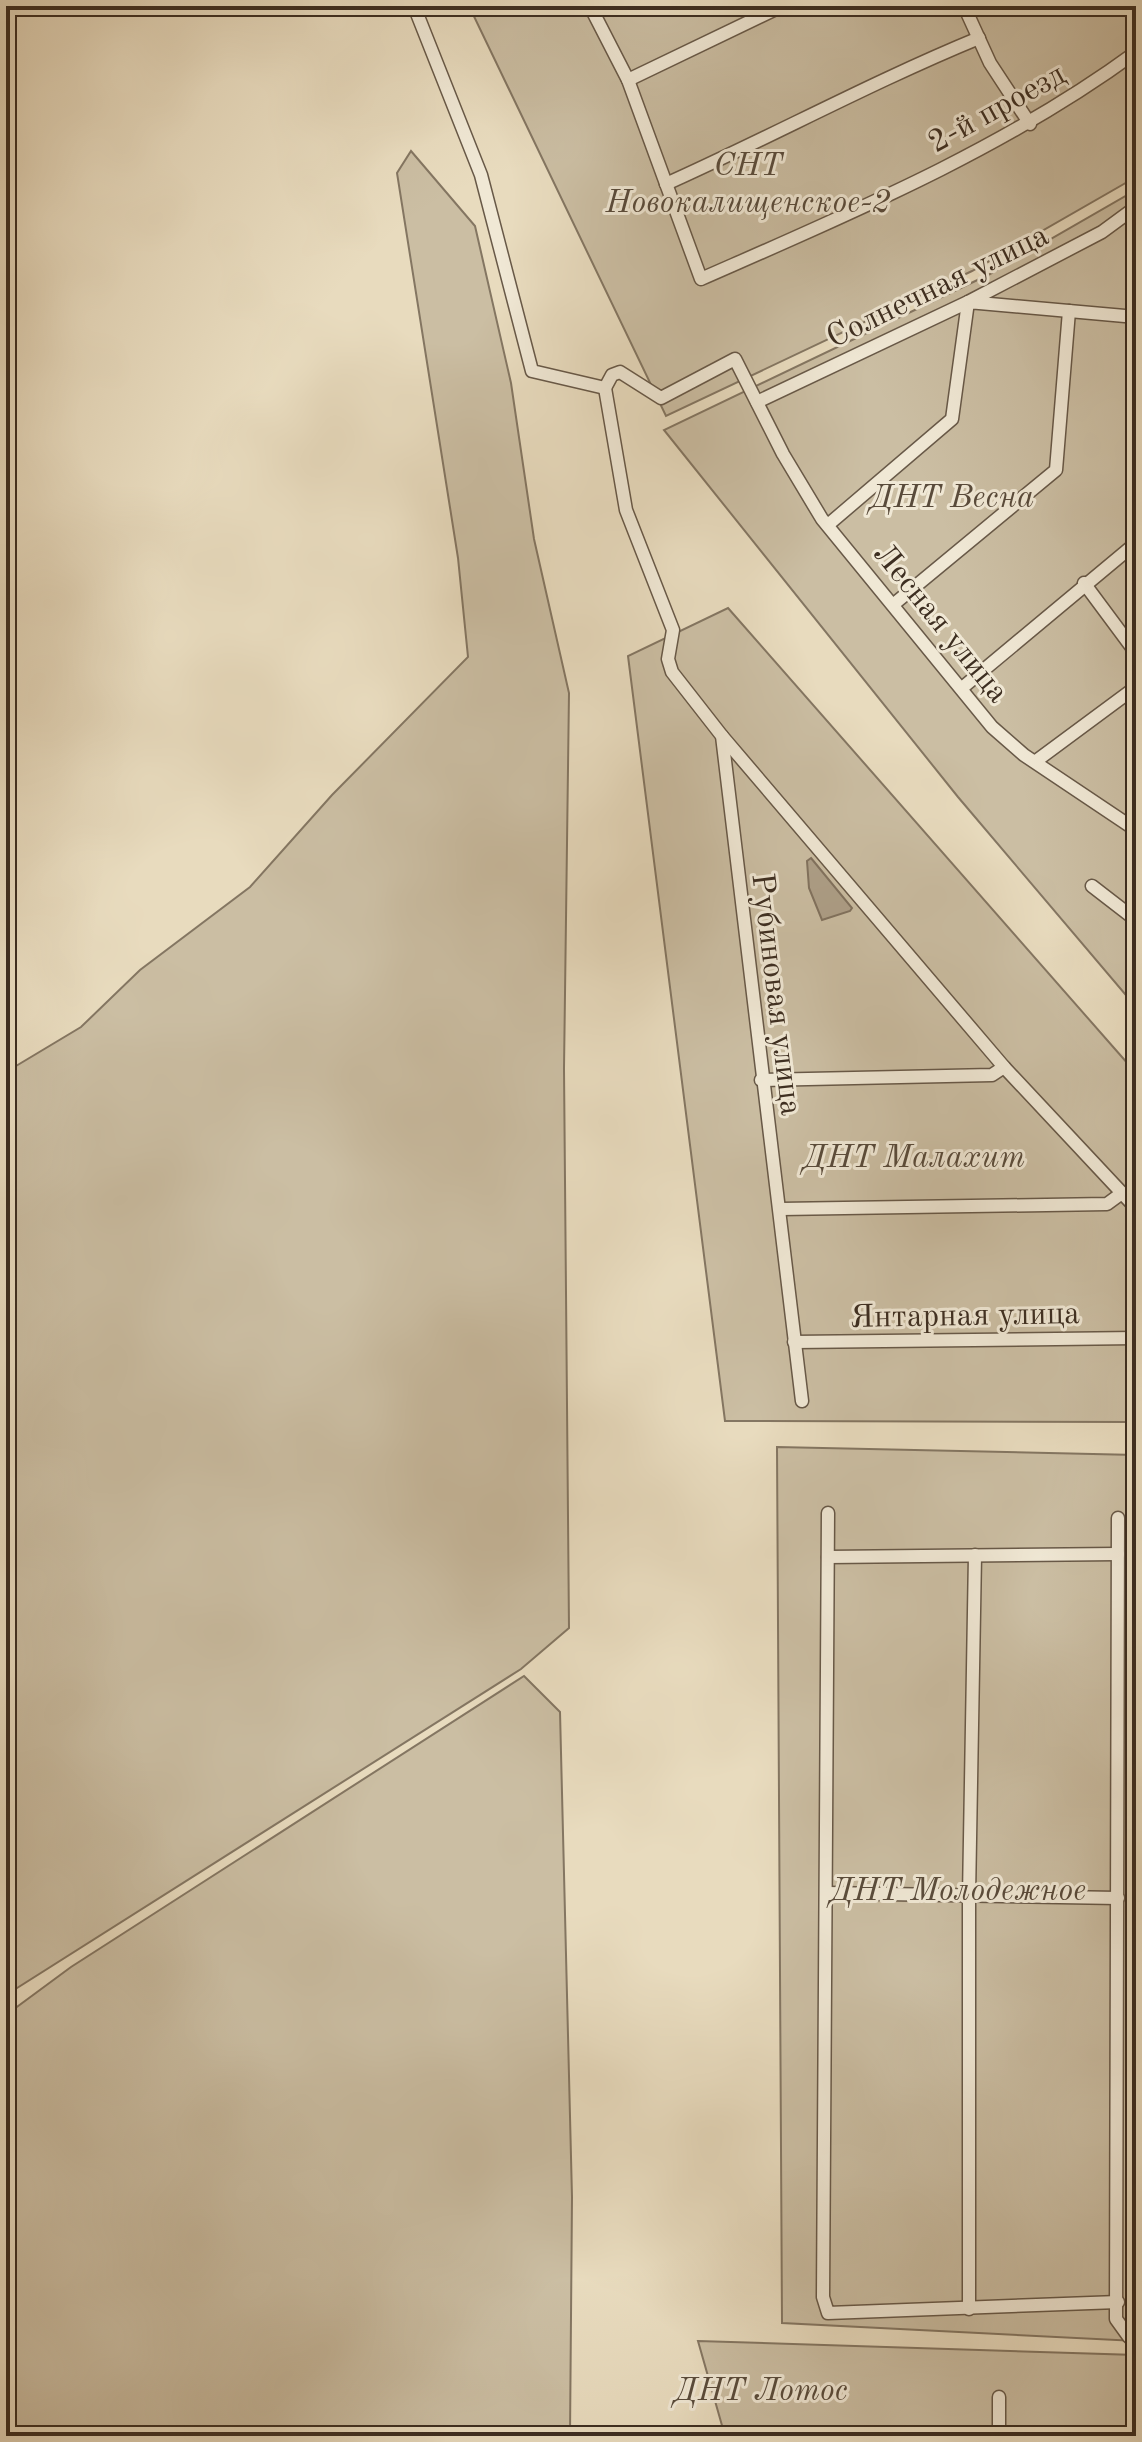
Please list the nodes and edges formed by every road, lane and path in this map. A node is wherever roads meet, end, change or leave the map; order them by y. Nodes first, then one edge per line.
1 (414, 6) edge
2 (590, 6) edge
3 (782, 6) edge
4 (964, 6) edge
5 (979, 38) junction
6 (1136, 52) edge
7 (628, 80) junction
8 (1030, 124) junction
9 (666, 184) junction
10 (1136, 207) edge
11 (968, 302) junction
12 (1069, 311) junction
13 (1136, 317) edge
14 (605, 388) junction
15 (757, 402) junction
16 (829, 524) junction
17 (1136, 543) edge
18 (1084, 583) junction
19 (894, 604) junction
20 (1136, 653) edge
21 (1136, 687) edge
22 (962, 688) junction
23 (722, 736) junction
24 (1036, 761) junction
25 (1136, 830) edge
26 (1092, 886) dead end
27 (1136, 920) edge
28 (1004, 1067) junction
29 (761, 1080) junction
30 (1122, 1193) junction
31 (1136, 1208) edge
32 (781, 1209) junction
33 (1136, 1338) edge
34 (794, 1342) junction
35 (802, 1401) dead end
36 (828, 1513) dead end
37 (1118, 1518) dead end
38 (1118, 1554) junction
39 (975, 1555) junction
40 (828, 1557) junction
41 (827, 1893) junction
42 (969, 1896) junction
43 (1118, 1898) junction
44 (1118, 2302) junction
45 (969, 2309) junction
46 (1136, 2338) edge
47 (999, 2397) dead end
48 (999, 2436) edge

1 - 14 street
2 - 7 street
3 - 7 street
4 - 5 street
5 - 8 street
5 - 9 street
6 - 8 street, 2-й проезд
7 - 9 street
8 - 9 street, 2-й проезд
10 - 11 street, Солнечная улица
11 - 12 street
11 - 15 street, Солнечная улица
11 - 16 street
12 - 13 street
12 - 19 street
14 - 15 street, Лесная улица
14 - 23 street, Рубиновая улица
15 - 16 street, Лесная улица
16 - 19 street, Лесная улица
17 - 18 street
18 - 20 street
18 - 22 street
19 - 22 street, Лесная улица
21 - 24 street
22 - 24 street, Лесная улица
23 - 28 street, Рубиновая улица
23 - 29 street, Рубиновая улица
24 - 25 street, Лесная улица
26 - 27 street
28 - 29 street
28 - 30 street, Рубиновая улица
29 - 32 street, Рубиновая улица
30 - 31 street, Рубиновая улица
30 - 32 street
32 - 34 street, Рубиновая улица
33 - 34 street, Янтарная улица
34 - 35 street, Рубиновая улица
36 - 40 street
37 - 38 street
38 - 39 street
38 - 43 street
39 - 40 street
39 - 42 street
40 - 41 street
41 - 42 street
41 - 45 street
42 - 43 street
42 - 45 street
43 - 44 street
44 - 45 street
44 - 46 street
47 - 48 street

